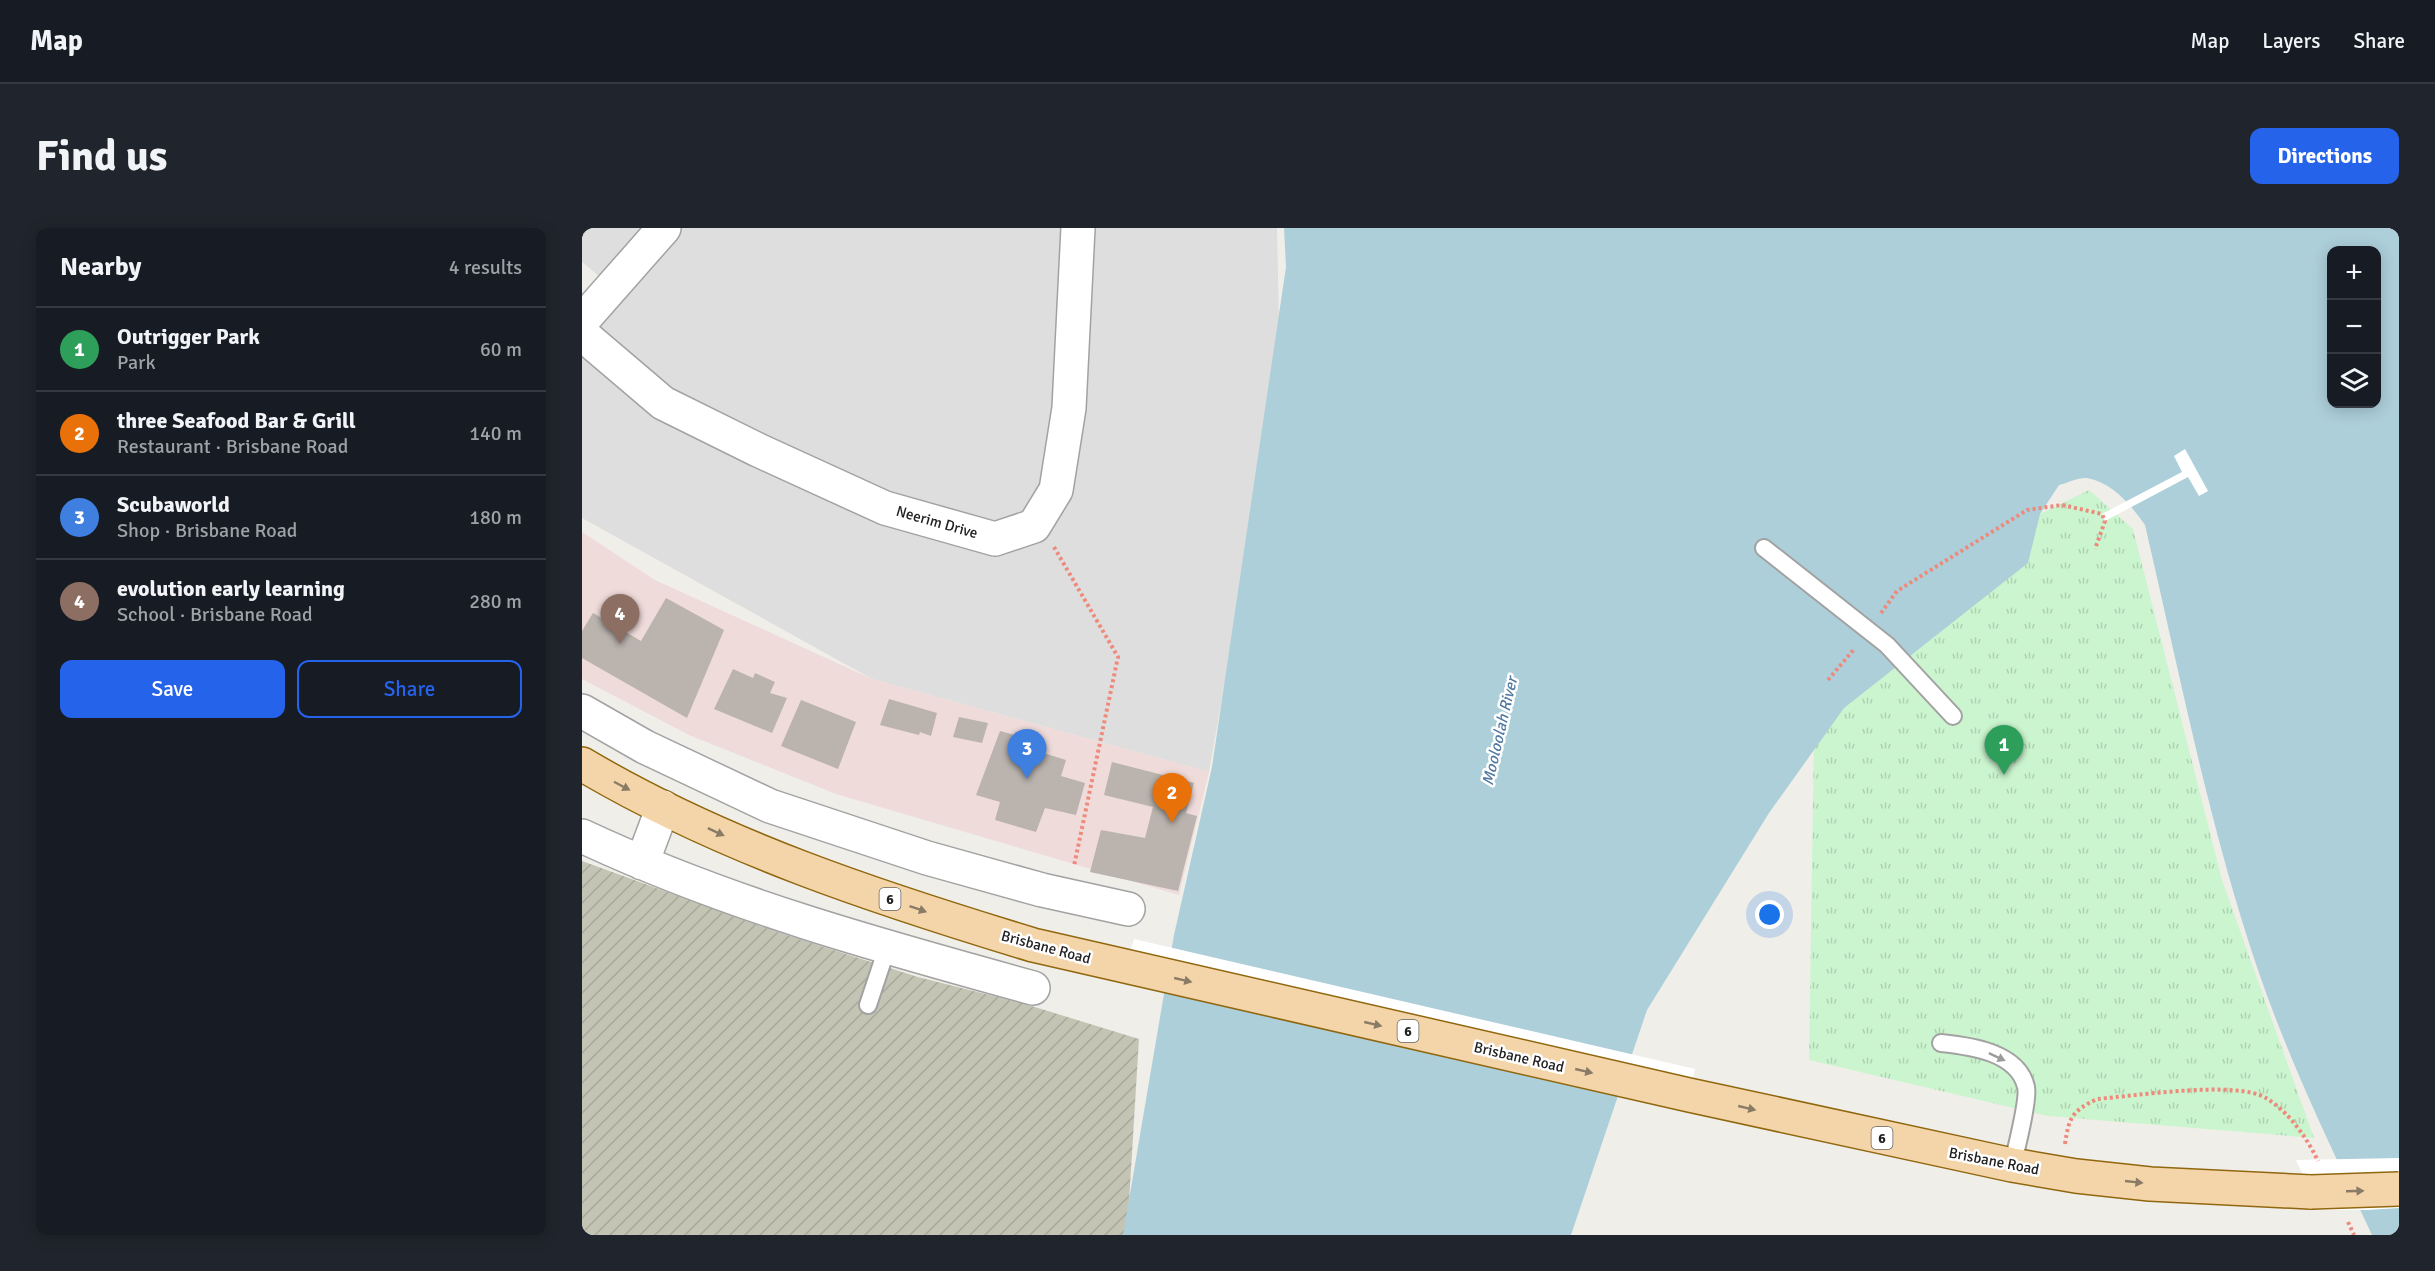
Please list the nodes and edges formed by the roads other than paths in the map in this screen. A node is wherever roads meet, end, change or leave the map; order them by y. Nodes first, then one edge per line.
1 (663, 228) edge
2 (1078, 228) edge
3 (582, 321) edge
4 (582, 334) edge
5 (1764, 548) dead end
6 (582, 711) edge
7 (1953, 716) dead end
8 (582, 764) edge
9 (663, 807) junction
10 (582, 836) edge
11 (642, 863) junction
12 (1128, 909) dead end
13 (887, 948) junction
14 (1033, 988) dead end
15 (868, 1005) dead end
16 (1941, 1043) dead end
17 (2012, 1165) junction
18 (2399, 1189) edge

1 - 3 street
2 - 4 street, Neerim Drive
5 - 7 lane
6 - 12 street
8 -> 9 main road, Brisbane Road / 6
9 - 11 street
9 -> 17 main road, Brisbane Road / 6
10 - 11 street
11 - 13 street
13 - 14 street
13 - 15 lane
16 -> 17 lane
17 -> 18 main road, Brisbane Road / 6, bridge

